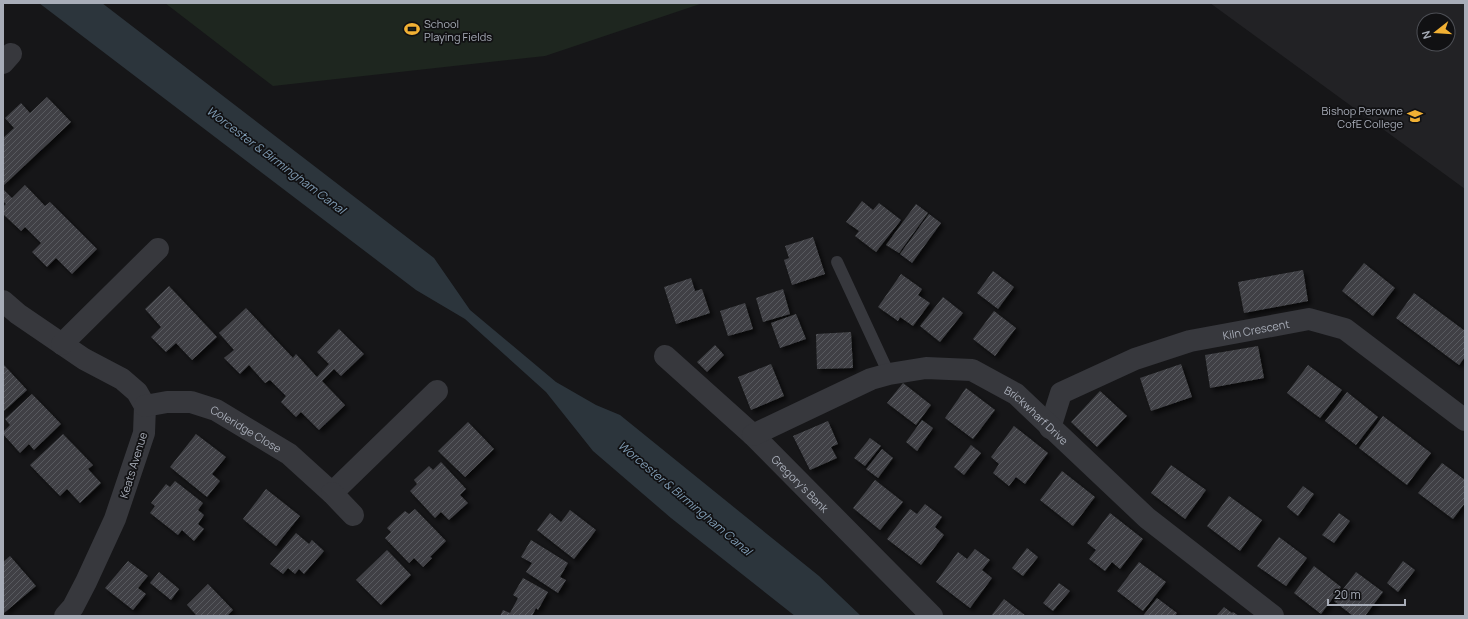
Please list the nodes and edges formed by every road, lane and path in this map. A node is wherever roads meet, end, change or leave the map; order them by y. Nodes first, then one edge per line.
1 (158, 249) dead end
2 (837, 262) dead end
3 (3, 301) edge
4 (62, 344) junction
5 (665, 356) dead end
6 (889, 374) junction
7 (437, 391) dead end
8 (145, 406) junction
9 (1465, 420) edge
10 (1050, 428) junction
11 (753, 435) junction
12 (332, 493) junction
13 (353, 515) dead end
14 (74, 613) edge
15 (932, 616) edge
16 (1274, 616) edge

1 - 4 street
2 - 6 lane
3 - 4 street
4 - 8 street
5 - 11 street, Gregory's Bank
6 - 10 street, Brickwharf Drive
6 - 11 street, Brickwharf Drive
7 - 12 street
8 - 12 street, Coleridge Close
8 - 14 street, Keats Avenue
9 - 10 street, Kiln Crescent
10 - 16 street, Brickwharf Drive
11 - 15 street, Gregory's Bank
12 - 13 street, Coleridge Close

